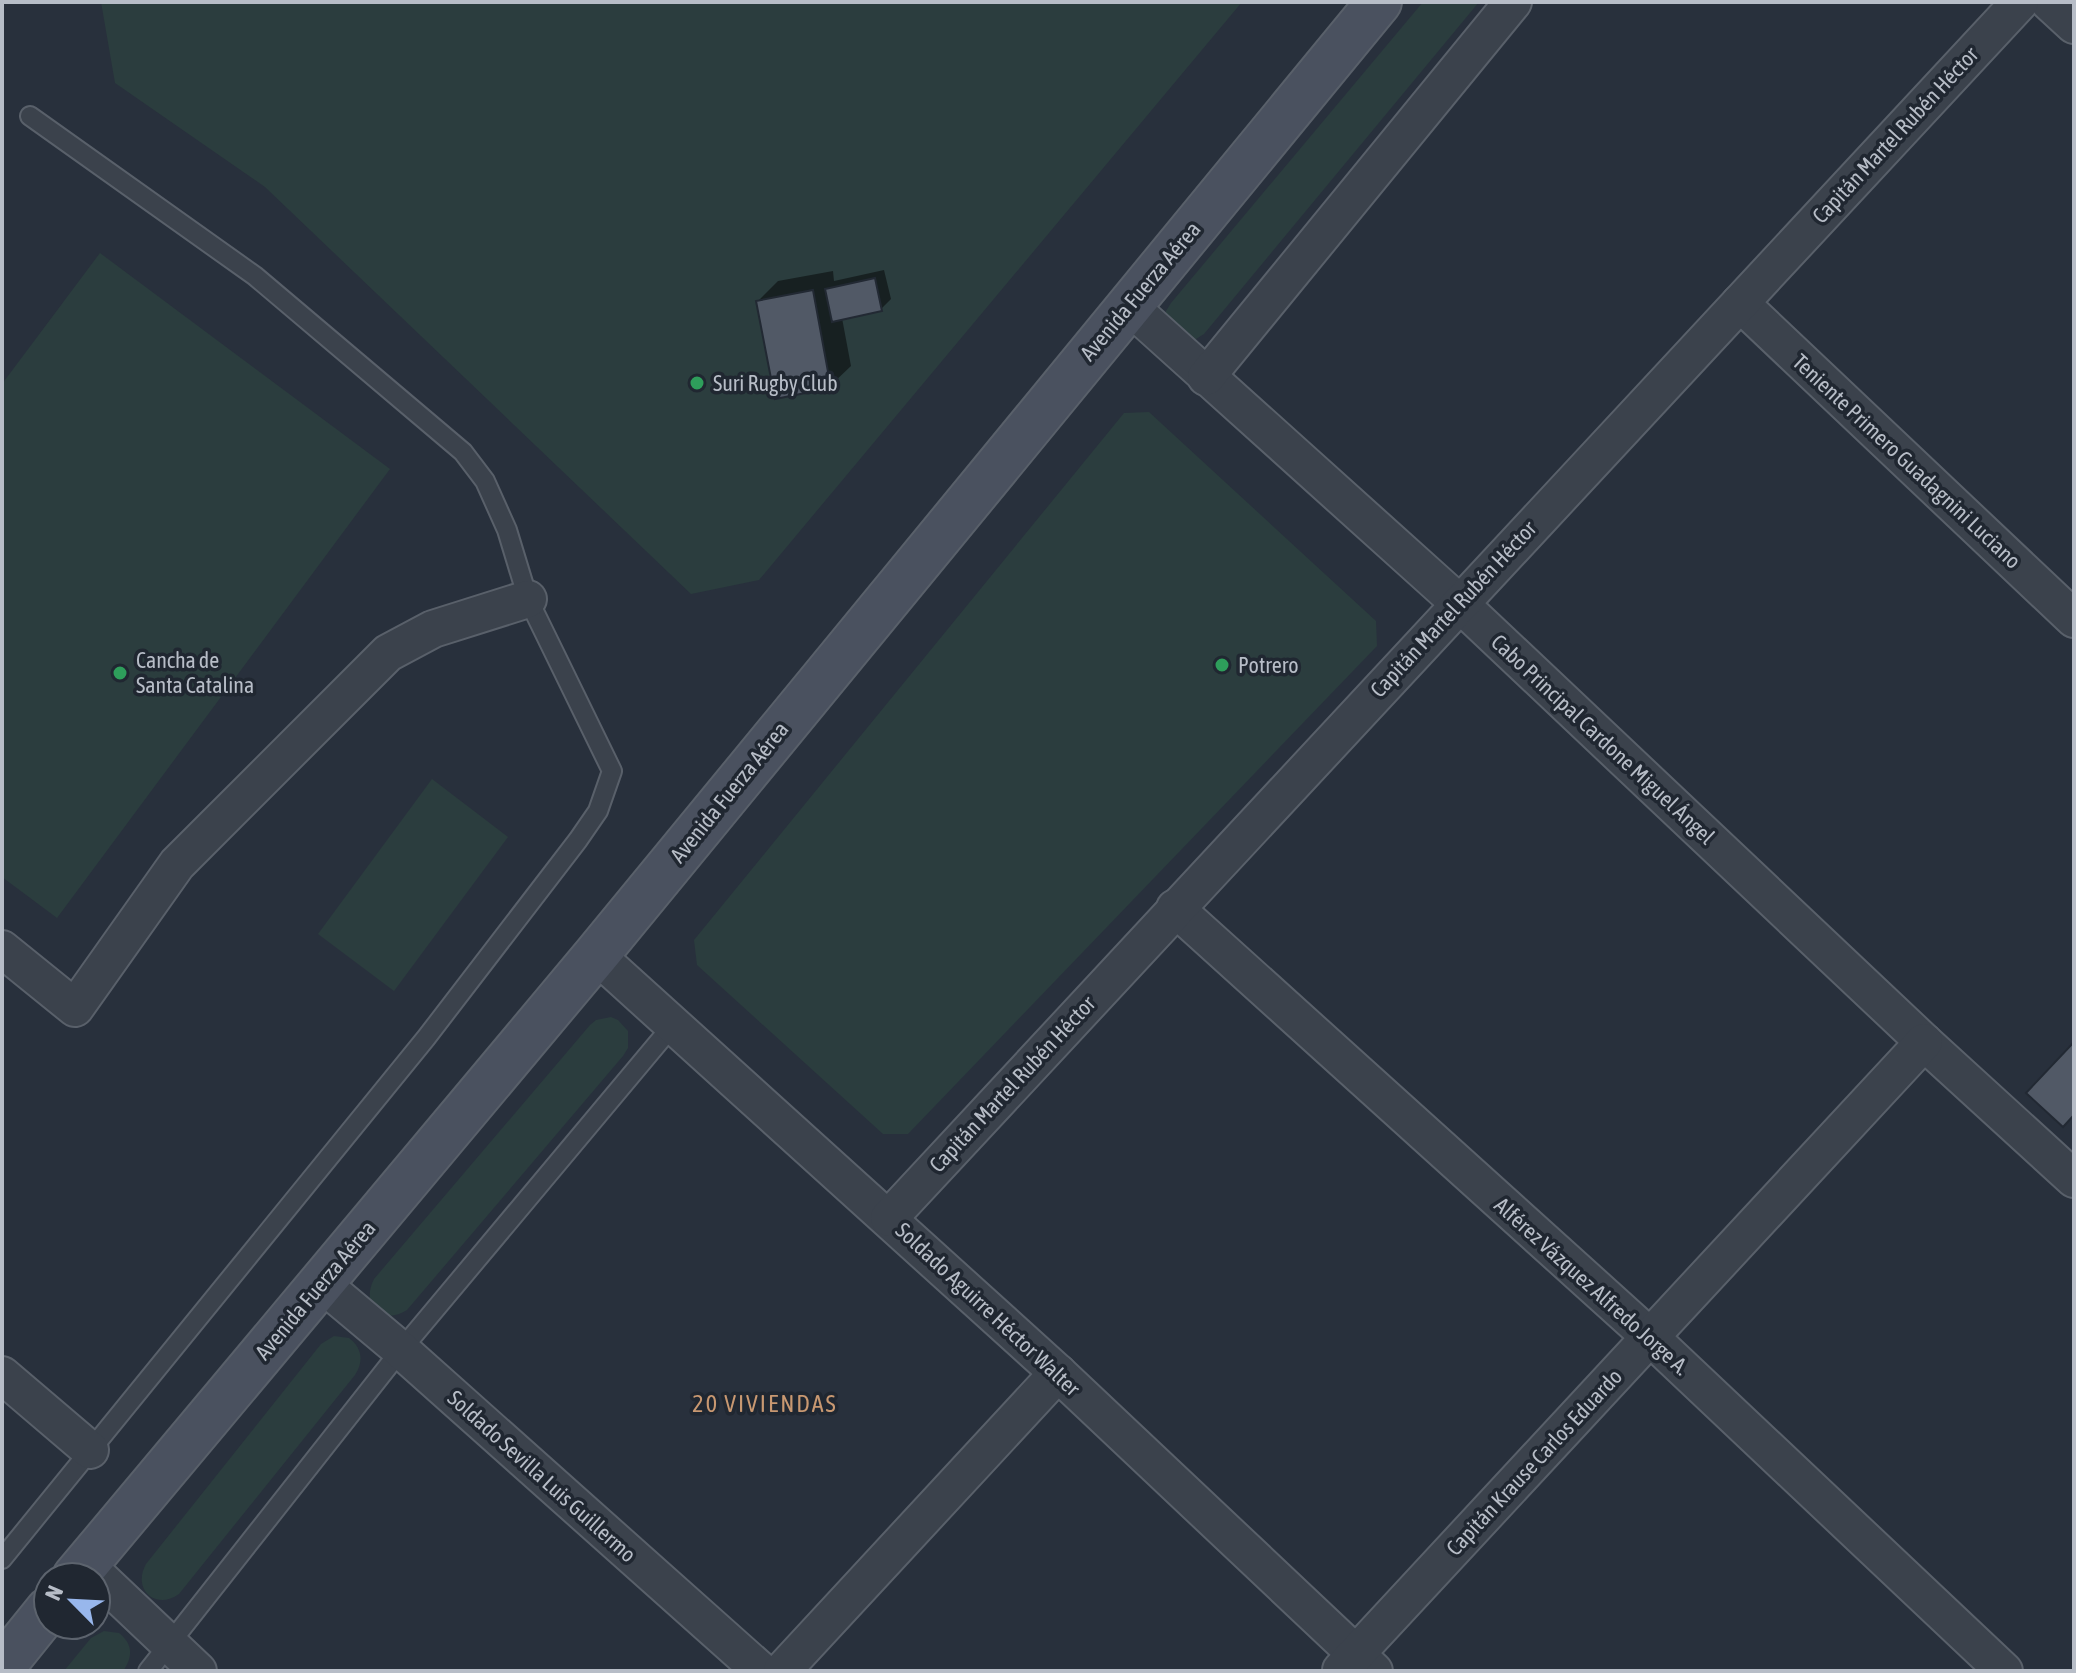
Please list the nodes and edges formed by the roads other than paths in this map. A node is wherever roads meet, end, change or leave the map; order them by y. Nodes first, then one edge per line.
1 (1379, 2) edge
2 (1513, 2) edge
3 (2020, 2) edge
4 (2049, 2) edge
5 (2074, 25) edge
6 (30, 116) dead end
7 (1740, 303) junction
8 (1128, 305) junction
9 (1206, 377) junction
10 (528, 599) junction
11 (1459, 603) junction
12 (2074, 619) edge
13 (1175, 908) junction
14 (2, 949) edge
15 (596, 955) junction
16 (673, 1025) junction
17 (1924, 1042) junction
18 (2074, 1179) edge
19 (889, 1218) junction
20 (321, 1283) junction
21 (1650, 1337) junction
22 (401, 1350) junction
23 (1058, 1373) junction
24 (2, 1375) edge
25 (90, 1450) junction
26 (2, 1559) edge
27 (88, 1561) edge
28 (112, 1607) edge
29 (32, 1630) edge
30 (158, 1658) edge
31 (1357, 1665) edge
32 (2, 1667) edge
33 (198, 1671) edge
34 (761, 1671) edge
35 (782, 1671) edge
36 (2004, 1671) edge

1 - 8 main road, Avenida Fuerza Aérea
2 - 9 street
3 - 7 street, Capitán Martel Rubén Héctor
4 - 5 street
6 - 10 lane
7 - 11 street, Capitán Martel Rubén Héctor
7 - 12 street, Teniente Primero Guadagnini Luciano
8 - 9 street, Cabo Principal Cardone Miguel Ángel
8 - 15 main road, Avenida Fuerza Aérea
9 - 11 street, Cabo Principal Cardone Miguel Ángel
10 - 14 street
10 - 25 lane
11 - 13 street, Capitán Martel Rubén Héctor
11 - 17 street, Cabo Principal Cardone Miguel Ángel
13 - 19 street, Capitán Martel Rubén Héctor
13 - 21 street, Alférez Vázquez Alfredo Jorge A.
15 - 16 street, Soldado Aguirre Héctor Walter
15 - 20 main road, Avenida Fuerza Aérea
16 - 19 street, Soldado Aguirre Héctor Walter
16 - 22 lane
17 - 18 street, Cabo Principal Cardone Miguel Ángel
17 - 21 street, Capitán Krause Carlos Eduardo
19 - 23 street, Soldado Aguirre Héctor Walter
20 - 22 street, Soldado Sevilla Luis Guillermo
20 - 27 main road, Avenida Fuerza Aérea
21 - 31 street, Capitán Krause Carlos Eduardo
21 - 36 street, Alférez Vázquez Alfredo Jorge A.
22 - 30 lane
22 - 34 street, Soldado Sevilla Luis Guillermo
23 - 31 street, Soldado Aguirre Héctor Walter
23 - 35 street
24 - 25 street
25 - 26 lane
28 - 30 street
29 - 32 main road
30 - 33 street

